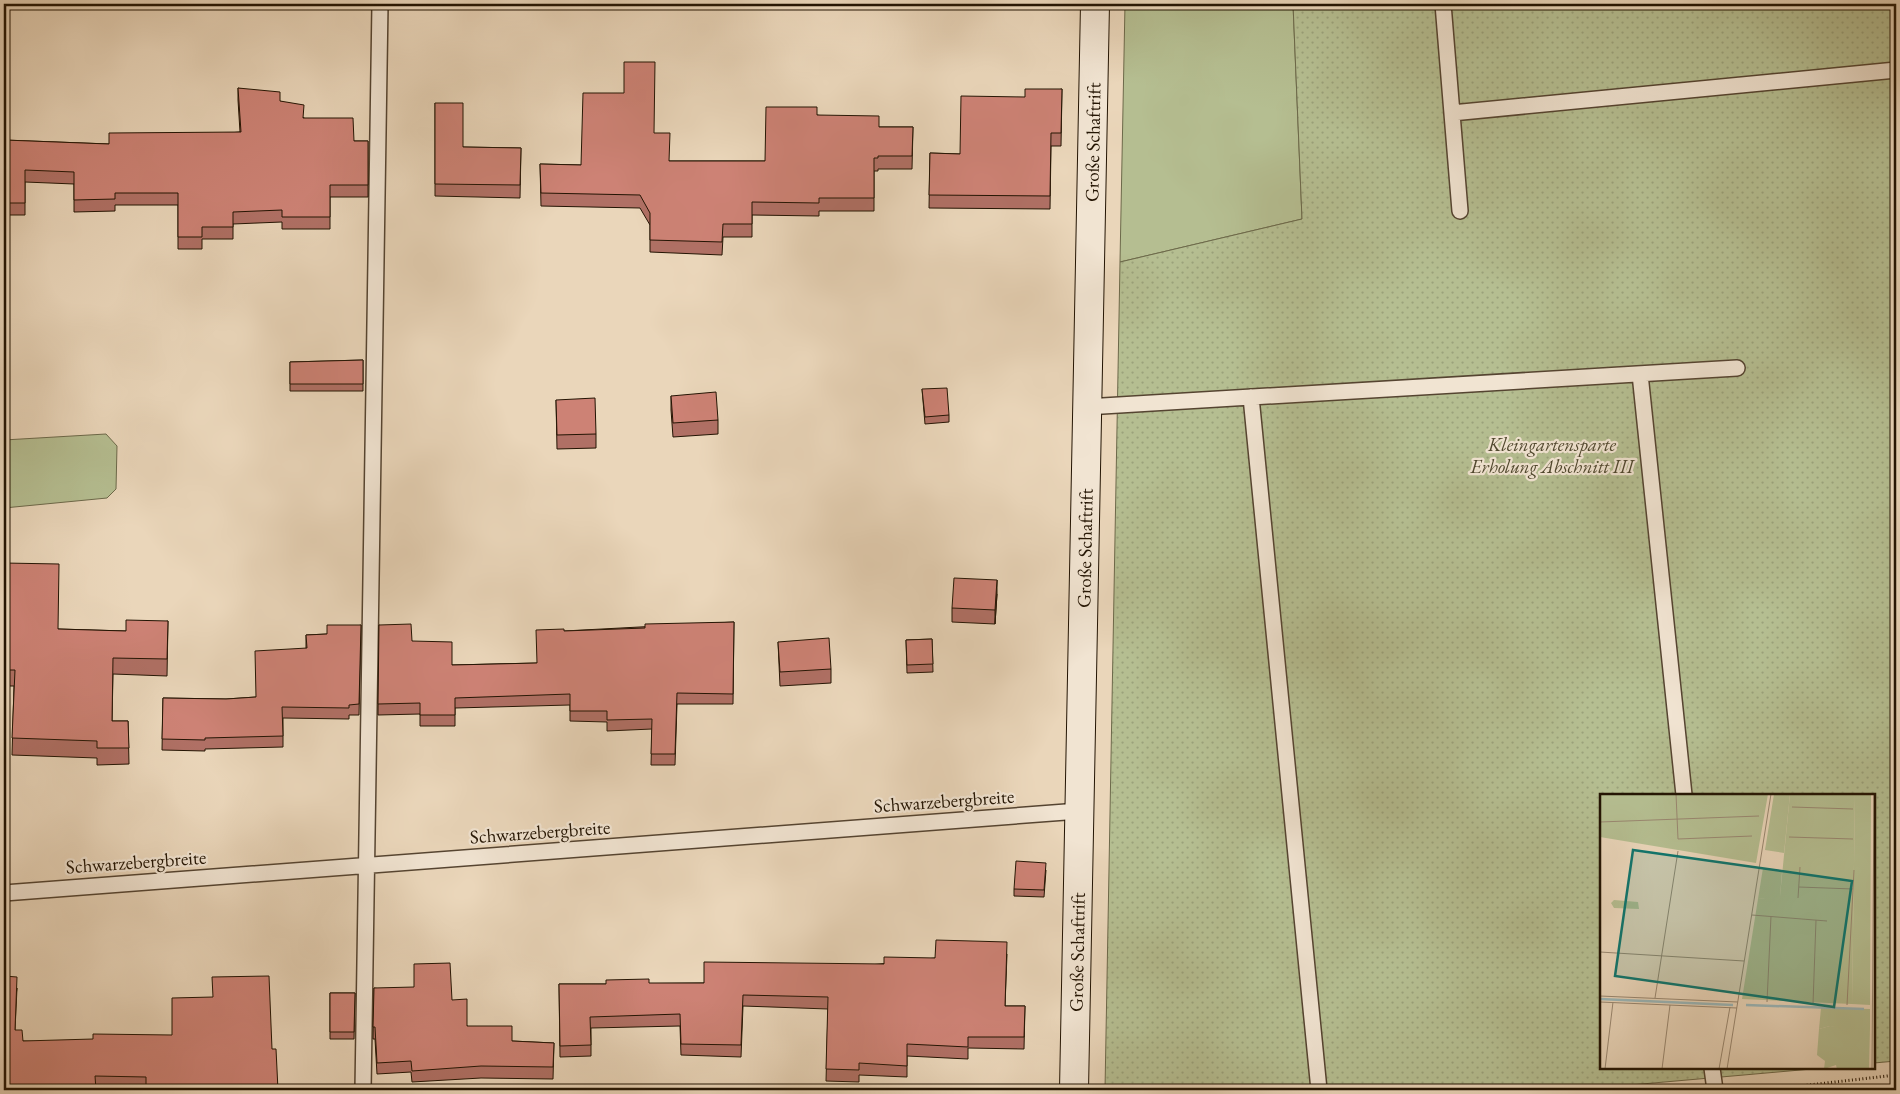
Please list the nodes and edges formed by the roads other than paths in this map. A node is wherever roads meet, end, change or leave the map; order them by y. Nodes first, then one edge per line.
1 (380, 4) edge
2 (1095, 4) edge
3 (1442, 4) edge
4 (1896, 70) edge
5 (1452, 113) junction
6 (1460, 211) dead end
7 (1737, 368) dead end
8 (1640, 374) junction
9 (1251, 397) junction
10 (1086, 407) junction
11 (1684, 794) edge
12 (1079, 811) junction
13 (367, 865) junction
14 (4, 892) edge
15 (1712, 1069) edge
16 (363, 1090) edge
17 (1074, 1090) edge
18 (1319, 1090) edge
19 (1714, 1090) edge

1 - 13 lane
2 - 10 street, Große Schaftrift
3 - 5 lane
4 - 5 lane
5 - 6 lane
7 - 8 lane
8 - 9 lane
8 - 11 lane
9 - 10 lane
9 - 18 lane
10 - 12 street, Große Schaftrift
12 - 13 lane, Schwarzebergbreite
12 - 17 street, Große Schaftrift
13 - 14 lane, Schwarzebergbreite
13 - 16 lane
15 - 19 lane

